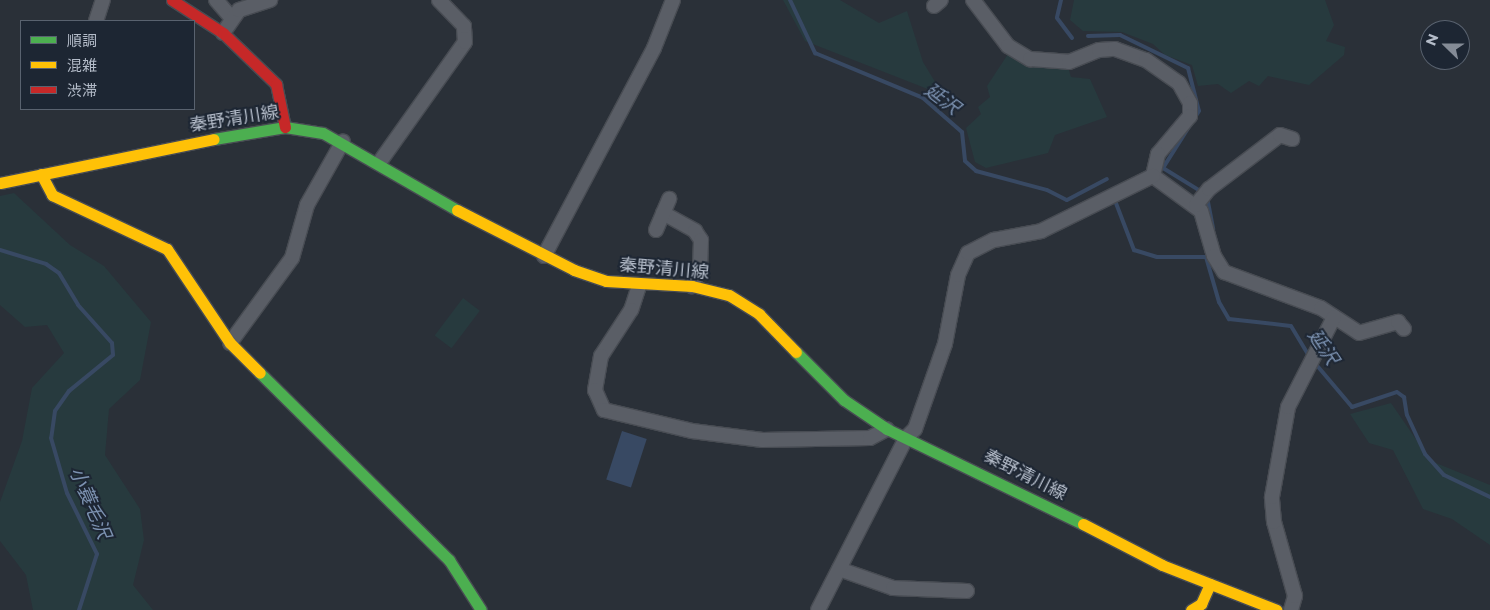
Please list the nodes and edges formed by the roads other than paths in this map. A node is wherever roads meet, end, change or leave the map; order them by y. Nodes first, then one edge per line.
1 (103, 0) edge
2 (173, 0) edge
3 (216, 0) edge
4 (270, 0) edge
5 (439, 0) edge
6 (673, 0) edge
7 (973, 0) edge
8 (232, 17) junction
9 (96, 20) edge
10 (223, 33) junction
11 (285, 127) junction
12 (1292, 139) dead end
13 (343, 141) junction
14 (379, 163) junction
15 (41, 174) junction
16 (1153, 176) junction
17 (0, 183) edge
18 (1202, 197) junction
19 (669, 199) dead end
20 (664, 213) junction
21 (656, 230) dead end
22 (544, 256) junction
23 (639, 286) junction
24 (692, 286) junction
25 (1334, 318) junction
26 (1404, 329) dead end
27 (230, 343) junction
28 (887, 429) junction
29 (906, 438) junction
30 (839, 569) junction
31 (1210, 584) junction
32 (966, 591) dead end
33 (481, 610) edge
34 (818, 610) edge
35 (1191, 610) edge
36 (1277, 610) edge
37 (1291, 610) edge

1 - 9 street
2 - 10 main road
3 - 8 street
4 - 8 street
5 - 14 street
6 - 22 street
7 - 16 street
8 - 10 street
10 - 11 main road
11 - 13 main road, 秦野清川線
11 - 15 main road, 秦野清川線
12 - 18 street
13 - 14 main road, 秦野清川線
13 - 27 street
14 - 22 main road, 秦野清川線
15 - 17 main road, 秦野清川線
15 - 27 main road
16 - 18 street
16 - 29 street
18 - 25 street
19 - 20 street
20 - 21 street
20 - 24 street
22 - 23 main road, 秦野清川線
23 - 24 main road, 秦野清川線
23 - 28 street
24 - 28 main road, 秦野清川線
25 - 26 street
25 - 37 street
27 - 33 main road
28 - 29 main road, 秦野清川線
29 - 30 street
29 - 31 main road, 秦野清川線
30 - 32 street
30 - 34 street
31 - 35 main road
31 - 36 main road, 秦野清川線

